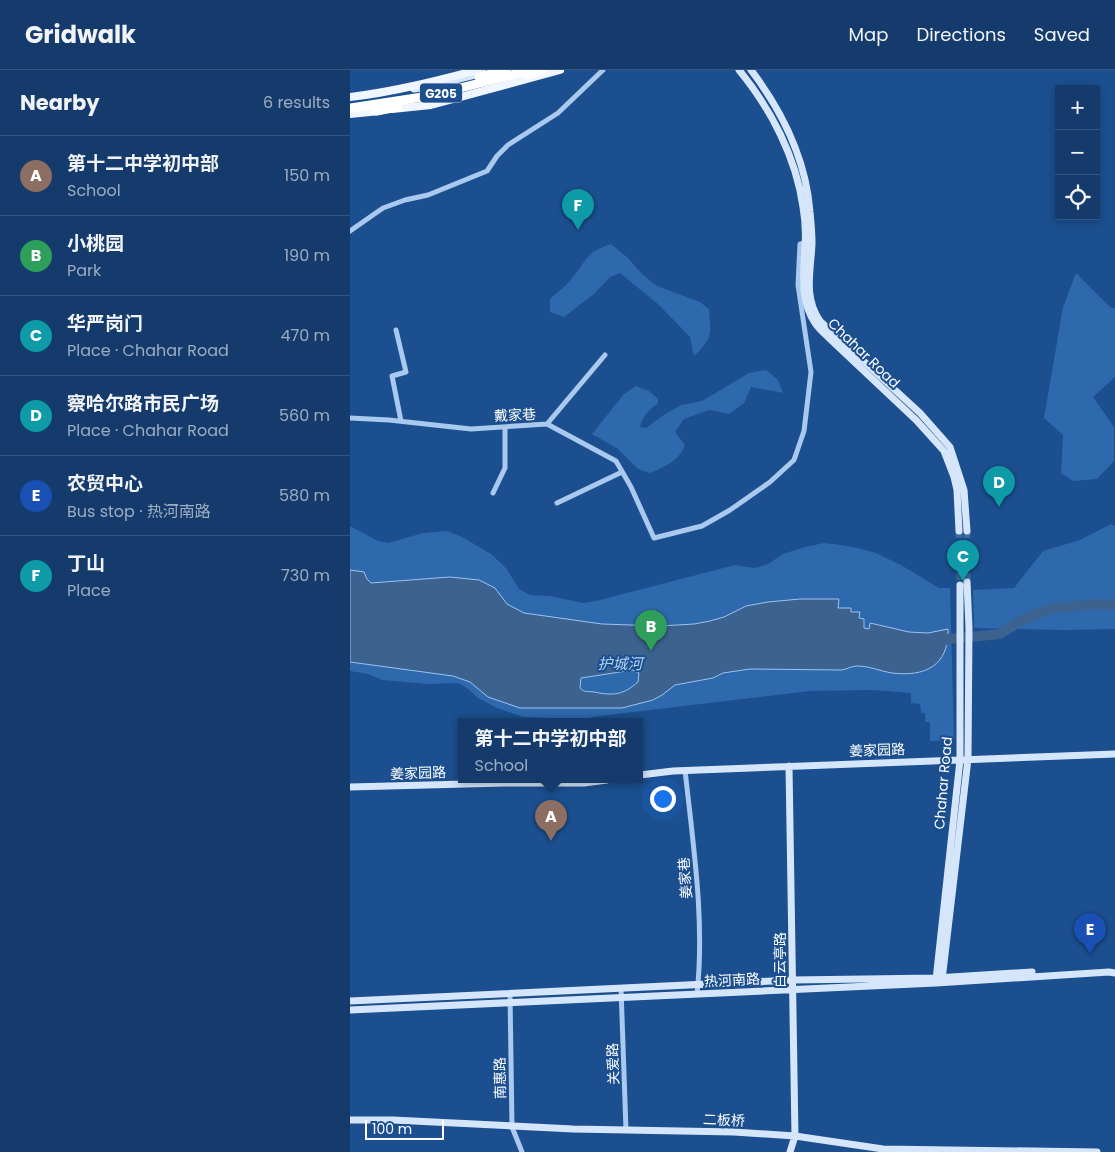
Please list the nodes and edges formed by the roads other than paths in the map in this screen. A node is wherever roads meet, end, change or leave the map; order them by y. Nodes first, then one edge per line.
1 (478, 70) edge
2 (494, 70) edge
3 (506, 70) edge
4 (531, 70) edge
5 (543, 70) edge
6 (560, 70) edge
7 (603, 70) edge
8 (739, 70) edge
9 (751, 70) edge
10 (374, 94) junction
11 (350, 97) edge
12 (350, 103) edge
13 (350, 108) edge
14 (376, 111) junction
15 (350, 114) edge
16 (350, 231) edge
17 (809, 243) junction
18 (396, 330) dead end
19 (605, 355) dead end
20 (350, 418) edge
21 (401, 421) junction
22 (547, 424) junction
23 (505, 427) junction
24 (622, 472) junction
25 (493, 493) dead end
26 (557, 503) dead end
27 (963, 531) tunnel mouth
28 (963, 583) tunnel mouth
29 (1115, 754) edge
30 (964, 759) junction
31 (789, 766) junction
32 (685, 770) junction
33 (643, 775) edge
34 (504, 783) edge
35 (504, 783) edge
36 (584, 783) edge
37 (350, 787) edge
38 (1113, 969) edge
39 (793, 980) junction
40 (939, 980) junction
41 (698, 984) junction
42 (621, 988) junction
43 (792, 990) junction
44 (510, 993) junction
45 (697, 994) junction
46 (622, 998) junction
47 (350, 1001) edge
48 (511, 1003) junction
49 (350, 1010) edge
50 (350, 1120) edge
51 (512, 1127) junction
52 (626, 1130) junction
53 (795, 1136) junction
54 (883, 1151) edge
55 (522, 1152) edge
56 (790, 1152) edge
57 (1096, 1152) edge

1 - 10 main road
2 - 10 main road
3 - 12 highway, G205
4 - 13 highway, G205
5 - 14 highway
6 - 14 main road
7 - 16 street
8 - 17 main road, Chahar Road
9 - 17 main road, Chahar Road
10 - 11 main road
14 - 15 main road
17 - 24 street, 戴家巷
17 - 27 main road, Chahar Road
18 - 21 street
19 - 22 street
20 - 21 street, 戴家巷
21 - 23 street, 戴家巷
22 - 23 street, 戴家巷
22 - 24 street, 戴家巷
23 - 25 street
24 - 26 street
28 - 30 main road, Chahar Road
29 - 30 main road, 姜家园路
30 - 31 main road, 姜家园路
30 - 40 main road, Chahar Road
31 - 32 main road, 姜家园路
31 - 39 main road, 白云亭路
32 - 33 main road, 姜家园路
32 - 41 street, 姜家巷
34 - 37 main road, 姜家园路
35 - 36 main road, 姜家园路
38 - 40 main road, 热河南路
39 - 40 main road, 热河南路
39 - 41 main road, 热河南路
39 - 43 main road, 白云亭路
40 - 43 main road, 热河南路
41 - 42 main road, 热河南路
41 - 45 street, 姜家巷
42 - 44 main road, 热河南路
42 - 46 street, 关爱路
43 - 45 main road, 热河南路
43 - 53 main road, 白云亭路
44 - 47 main road, 热河南路
44 - 48 street, 南惠路
45 - 46 main road, 热河南路
46 - 48 main road, 热河南路
46 - 52 street, 关爱路
48 - 49 main road, 热河南路
48 - 51 street, 南惠路
50 - 51 main road, 二板桥
51 - 52 main road, 二板桥
51 - 55 street, 南惠路
52 - 53 main road, 二板桥
53 - 54 main road, 二板桥
53 - 56 main road, 白云亭路
54 - 57 main road, 二板桥

